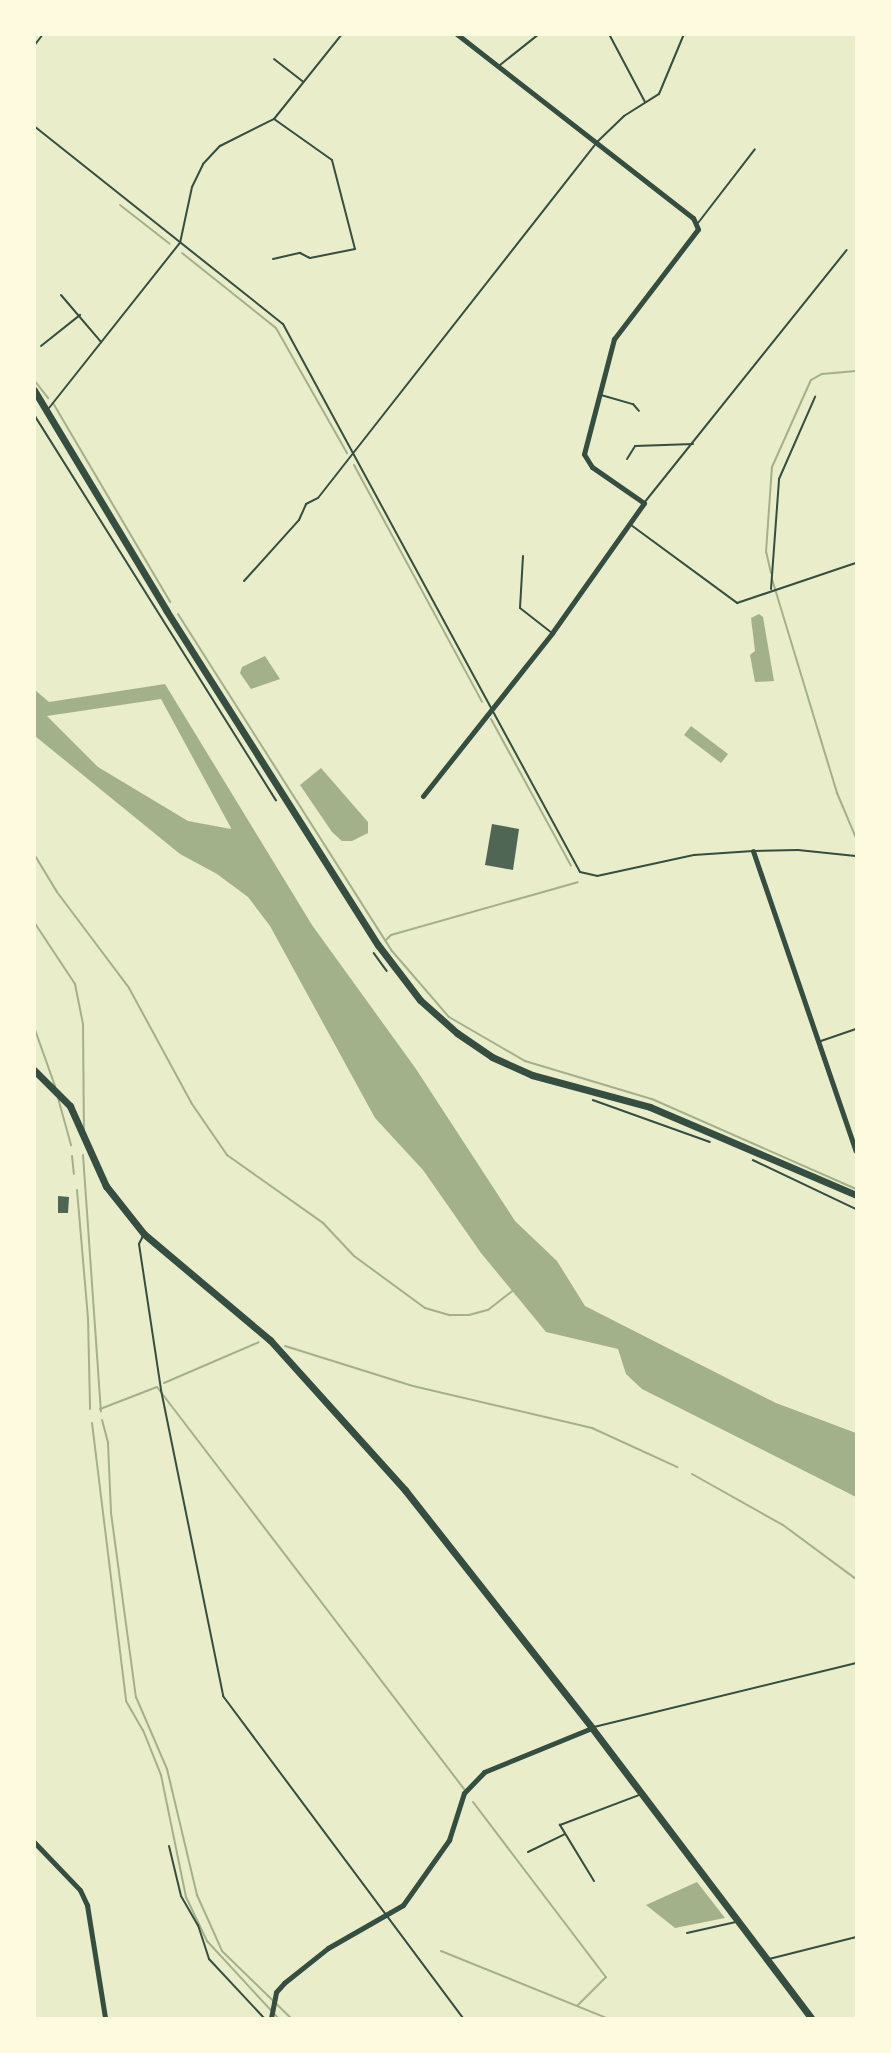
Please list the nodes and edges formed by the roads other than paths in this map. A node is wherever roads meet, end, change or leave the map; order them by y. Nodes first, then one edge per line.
1 (43, 34) edge
2 (342, 34) edge
3 (457, 34) edge
4 (539, 34) edge
5 (609, 34) edge
6 (684, 34) edge
7 (34, 46) edge
8 (274, 59) dead end
9 (498, 67) junction
10 (303, 82) junction
11 (645, 102) junction
12 (274, 119) junction
13 (34, 126) edge
14 (596, 143) junction
15 (755, 149) dead end
16 (698, 223) junction
17 (180, 243) junction
18 (847, 250) dead end
19 (273, 259) dead end
20 (61, 295) dead end
21 (80, 315) junction
22 (101, 342) junction
23 (41, 346) dead end
24 (34, 390) edge
25 (600, 394) junction
26 (815, 397) dead end
27 (48, 408) junction
28 (639, 411) dead end
29 (693, 444) junction
30 (351, 454) junction
31 (627, 459) dead end
32 (644, 503) junction
33 (631, 525) junction
34 (523, 556) dead end
35 (856, 563) edge
36 (244, 581) dead end
37 (771, 589) junction
38 (552, 633) junction
39 (493, 708) junction
40 (423, 796) dead end
41 (753, 851) junction
42 (856, 856) edge
43 (856, 1029) edge
44 (818, 1042) junction
45 (34, 1070) edge
46 (856, 1151) edge
47 (856, 1195) edge
48 (144, 1234) junction
49 (856, 1664) edge
50 (592, 1728) junction
51 (642, 1794) junction
52 (565, 1833) junction
53 (34, 1842) edge
54 (169, 1846) dead end
55 (528, 1852) dead end
56 (594, 1881) dead end
57 (387, 1917) junction
58 (739, 1922) junction
59 (687, 1933) dead end
60 (856, 1937) edge
61 (767, 1959) junction
62 (271, 2017) edge
63 (105, 2019) edge
64 (264, 2019) edge
65 (463, 2019) edge
66 (811, 2019) edge

1 - 7 lane
2 - 10 lane
3 - 9 street
4 - 9 lane
5 - 11 lane
6 - 11 lane
8 - 10 lane
9 - 14 street
10 - 12 lane
11 - 14 lane
12 - 17 lane
12 - 19 lane
13 - 17 lane
14 - 16 street
14 - 30 lane
15 - 16 lane
16 - 25 street
17 - 22 lane
17 - 30 lane
18 - 29 lane
20 - 21 lane
21 - 22 lane
21 - 23 lane
22 - 27 lane
24 - 27 street
25 - 28 lane
25 - 32 street
26 - 37 lane
27 - 47 street
29 - 31 lane
29 - 32 lane
30 - 36 lane
30 - 39 lane
32 - 33 street
33 - 37 lane
33 - 38 street
34 - 38 lane
35 - 37 lane
38 - 39 street
39 - 40 street
39 - 41 lane
41 - 42 lane
41 - 44 street
43 - 44 lane
44 - 46 street
45 - 48 street
48 - 50 street
48 - 57 lane
49 - 50 lane
50 - 51 street
50 - 57 street
51 - 52 lane
51 - 58 street
52 - 55 lane
52 - 56 lane
53 - 63 street
54 - 64 lane
57 - 62 street
57 - 65 lane
58 - 59 lane
58 - 61 street
60 - 61 lane
61 - 66 street

